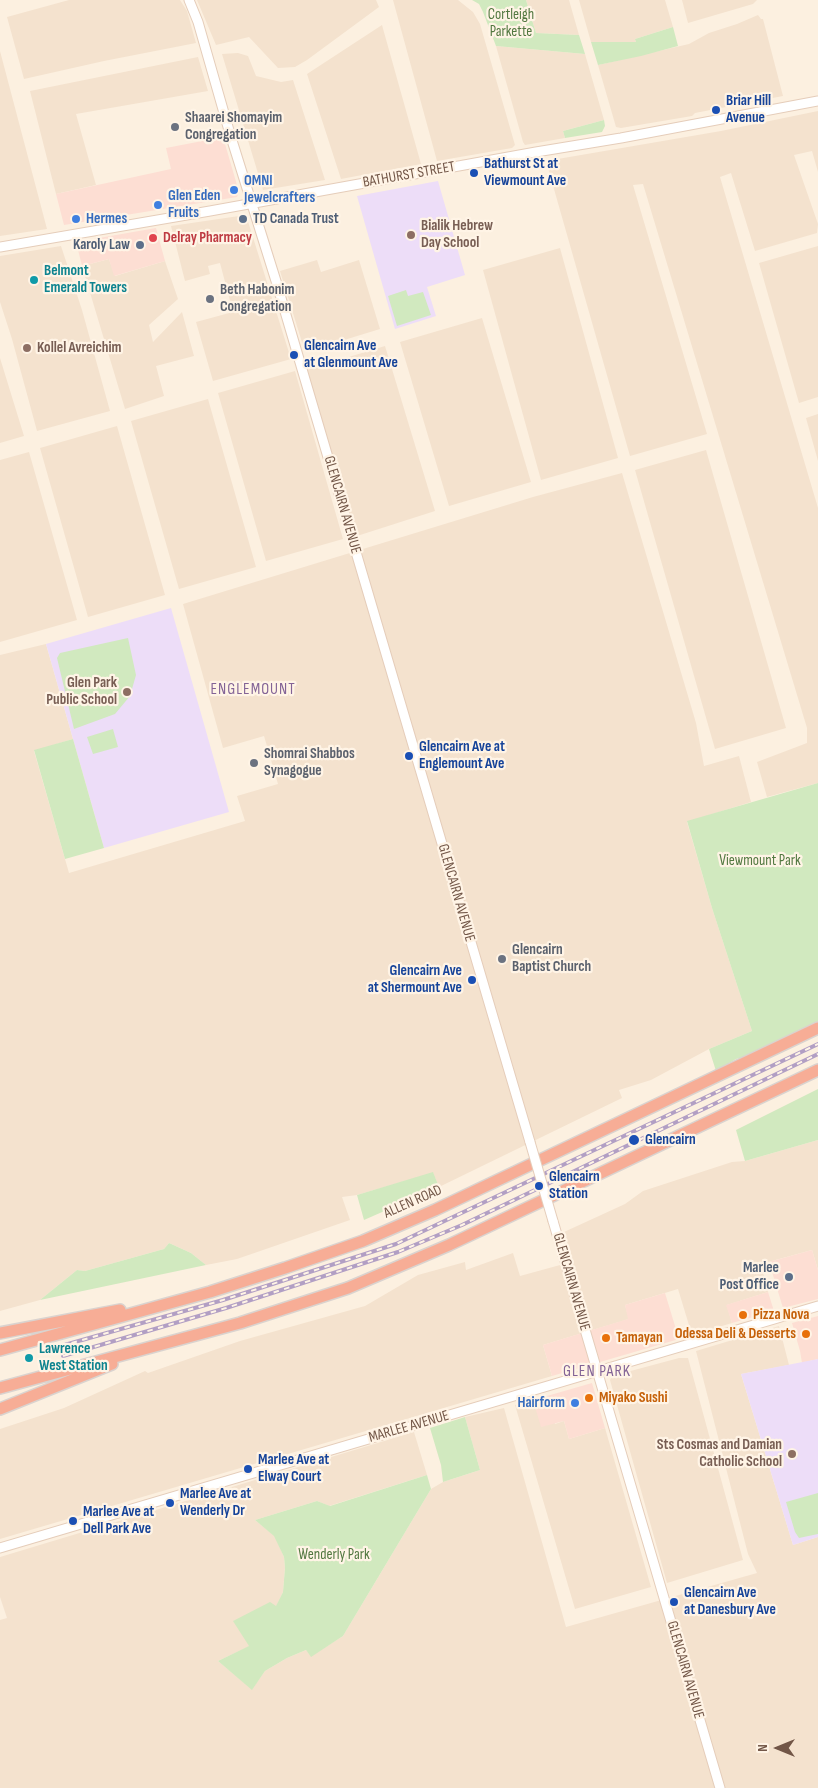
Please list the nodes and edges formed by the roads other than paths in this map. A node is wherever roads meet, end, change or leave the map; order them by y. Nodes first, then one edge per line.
1 (189, 0) edge
2 (818, 102) edge
3 (252, 203) junction
4 (0, 247) edge
5 (818, 1028) edge
6 (818, 1070) edge
7 (210, 1292) junction
8 (818, 1306) edge
9 (0, 1333) edge
10 (157, 1346) junction
11 (0, 1350) edge
12 (597, 1372) junction
13 (0, 1388) edge
14 (0, 1409) edge
15 (0, 1548) edge
16 (720, 1788) edge

1 - 3 street, GLENCAIRN AVENUE
2 - 3 street, BATHURST STREET
3 - 4 street, BATHURST STREET
3 - 12 street, GLENCAIRN AVENUE, bridge
5 - 7 highway, ALLEN ROAD
6 - 10 highway
7 - 9 highway
7 - 11 highway, ALLEN ROAD
8 - 12 street, MARLEE AVENUE
10 - 13 highway
10 - 14 highway
12 - 15 street, MARLEE AVENUE
12 - 16 street, GLENCAIRN AVENUE

